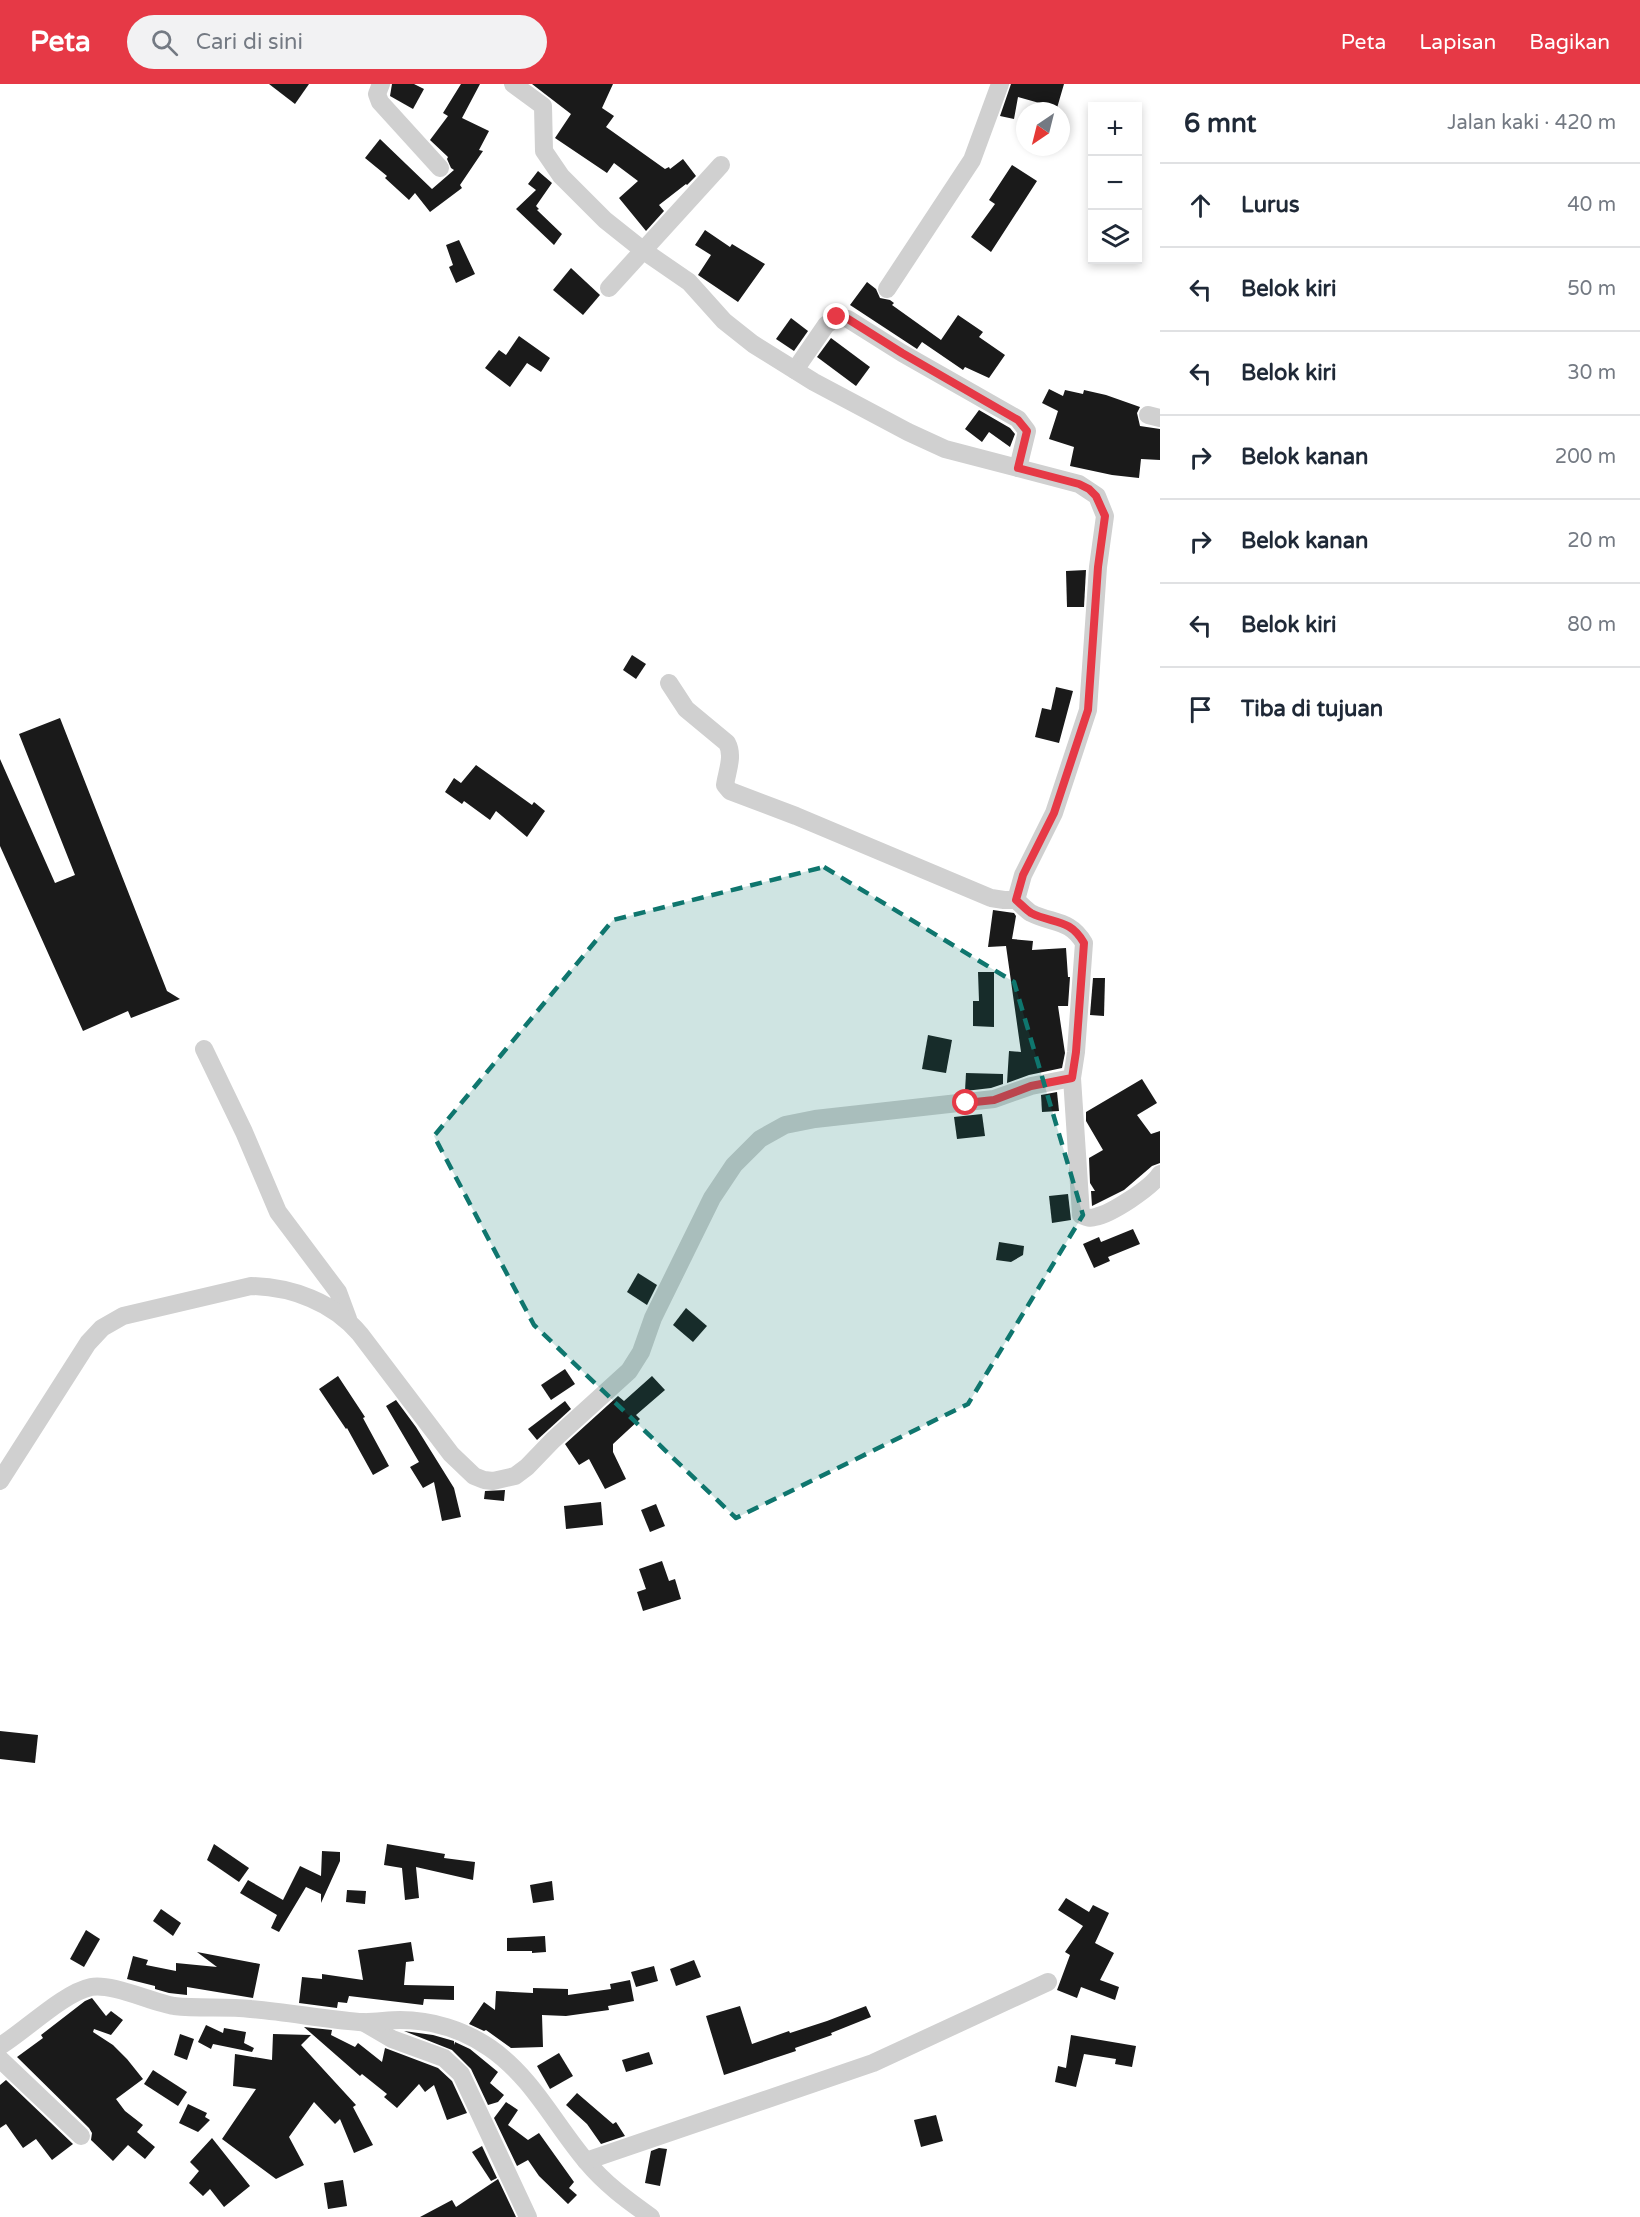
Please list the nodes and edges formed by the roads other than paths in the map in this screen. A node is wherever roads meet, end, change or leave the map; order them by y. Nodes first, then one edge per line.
1 (381, 84) edge
2 (513, 84) edge
3 (1000, 84) edge
4 (721, 165) dead end
5 (440, 168) dead end
6 (644, 251) junction
7 (609, 288) dead end
8 (886, 289) dead end
9 (795, 370) junction
10 (1018, 468) junction
11 (669, 683) dead end
12 (1016, 900) junction
13 (204, 1049) dead end
14 (1072, 1078) junction
15 (1160, 1174) edge
16 (348, 1319) junction
17 (0, 1481) edge
18 (1048, 1982) dead end
19 (363, 2022) junction
20 (0, 2046) edge
21 (0, 2059) edge
22 (81, 2136) dead end
23 (586, 2161) junction
24 (528, 2217) edge
25 (651, 2217) edge

1 - 5 street
2 - 6 street
3 - 8 street
4 - 6 street
6 - 7 street
6 - 9 street
9 - 10 street
9 - 10 street
10 - 12 street
11 - 12 street
12 - 14 street
13 - 16 street
14 - 15 street
14 - 16 street
16 - 17 street
18 - 23 street
19 - 20 street
19 - 23 street
19 - 24 street
21 - 22 street
23 - 25 street

